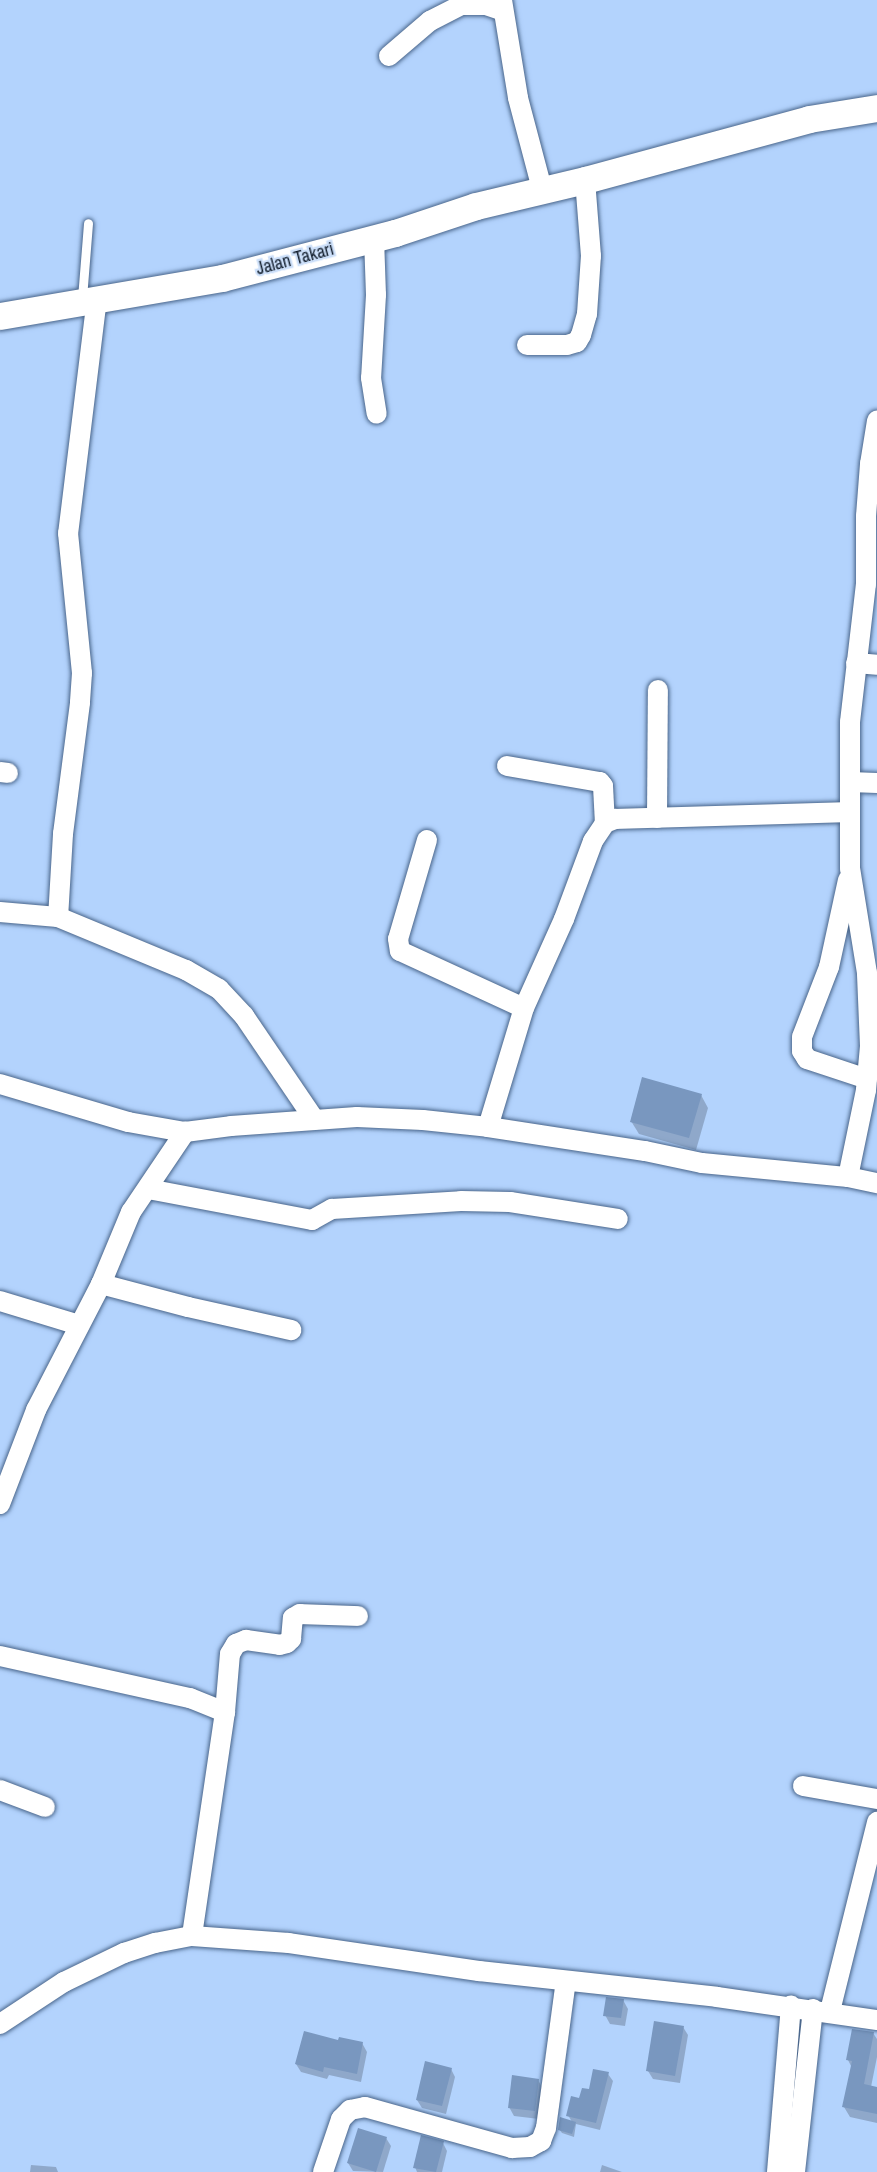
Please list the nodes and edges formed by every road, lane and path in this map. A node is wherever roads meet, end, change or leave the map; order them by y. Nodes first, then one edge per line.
1 (502, 6) edge
2 (389, 56) dead end
3 (877, 108) edge
4 (585, 180) junction
5 (542, 189) junction
6 (88, 223) dead end
7 (374, 238) junction
8 (89, 299) junction
9 (0, 316) edge
10 (527, 345) dead end
11 (377, 414) dead end
12 (877, 421) edge
13 (856, 663) junction
14 (877, 665) edge
15 (658, 690) dead end
16 (507, 766) dead end
17 (850, 782) junction
18 (877, 783) edge
19 (850, 812) junction
20 (657, 818) junction
21 (605, 823) junction
22 (428, 840) dead end
23 (850, 868) junction
24 (0, 912) edge
25 (58, 917) junction
26 (524, 1008) junction
27 (874, 1047) edge
28 (867, 1079) junction
29 (0, 1084) edge
30 (314, 1119) junction
31 (488, 1127) junction
32 (185, 1132) junction
33 (848, 1177) junction
34 (877, 1183) edge
35 (147, 1190) junction
36 (618, 1219) dead end
37 (101, 1284) junction
38 (0, 1301) edge
39 (79, 1325) junction
40 (291, 1330) dead end
41 (0, 1504) edge
42 (358, 1616) dead end
43 (0, 1656) edge
44 (225, 1712) junction
45 (803, 1785) dead end
46 (0, 1790) edge
47 (877, 1799) edge
48 (45, 1807) dead end
49 (877, 1822) edge
50 (192, 1936) junction
51 (566, 1981) junction
52 (791, 2006) junction
53 (822, 2010) junction
54 (877, 2020) edge
55 (0, 2024) edge
56 (323, 2172) edge
57 (777, 2172) edge
58 (795, 2172) edge

1 - 2 street
1 - 5 street
3 - 4 street, Jalan Takari
4 - 5 street, Jalan Takari
4 - 10 street
5 - 7 street, Jalan Takari
6 - 8 lane
7 - 8 street, Jalan Takari
7 - 11 street
8 - 9 street, Jalan Takari
8 - 25 street
12 - 13 street
13 - 14 street
13 - 17 street
15 - 20 street
16 - 21 street
17 - 18 street
17 - 19 street
19 - 20 street
19 - 23 street
20 - 21 street
21 - 26 street
22 - 26 street
23 - 27 street
23 - 28 street
24 - 25 street
25 - 30 street
26 - 31 street
27 - 28 street
28 - 33 street
29 - 32 street
30 - 31 street
30 - 32 street
31 - 33 street
32 - 35 street
33 - 34 street
35 - 36 street
35 - 37 street
37 - 39 street
37 - 40 street
38 - 39 street
39 - 41 street
42 - 44 street
43 - 44 street
44 - 50 street
45 - 47 street
46 - 48 street
49 - 53 street
50 - 51 street
50 - 55 street
51 - 52 street
51 - 56 street
52 - 53 street
52 - 57 street
53 - 54 street
53 - 58 street

